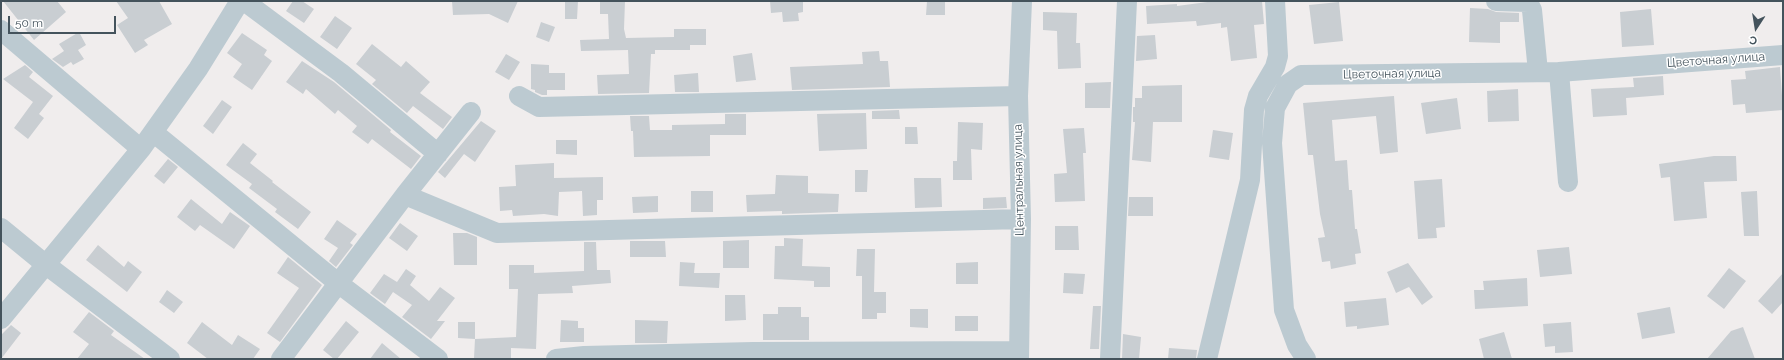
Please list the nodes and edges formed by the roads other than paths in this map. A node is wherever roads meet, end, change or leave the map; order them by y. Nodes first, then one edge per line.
1 (240, 1) edge
2 (244, 1) edge
3 (1022, 1) edge
4 (1127, 1) edge
5 (1275, 1) edge
6 (1496, 1) edge
7 (1, 30) edge
8 (1783, 55) edge
9 (1538, 72) junction
10 (1559, 72) junction
11 (518, 96) dead end
12 (1018, 96) junction
13 (471, 112) dead end
14 (153, 132) junction
15 (141, 149) junction
16 (438, 154) junction
17 (1568, 182) dead end
18 (405, 195) junction
19 (1021, 219) junction
20 (1, 228) edge
21 (45, 264) junction
22 (338, 283) junction
23 (1, 319) edge
24 (1019, 355) edge
25 (170, 359) edge
26 (281, 359) edge
27 (438, 359) edge
28 (556, 359) edge
29 (1110, 359) edge
30 (1207, 359) edge
31 (1306, 359) edge

1 - 14 street
2 - 16 street
3 - 12 street, Центральная улица
4 - 29 street
5 - 30 street
6 - 9 street
7 - 15 street
8 - 10 street, Цветочная улица
9 - 10 street, Цветочная улица
9 - 31 street, Цветочная улица
10 - 17 street
11 - 12 street
12 - 19 street, Центральная улица
13 - 16 street
14 - 15 street
14 - 22 street
15 - 21 street
16 - 18 street
18 - 19 street
18 - 22 street
19 - 24 street, Центральная улица
20 - 21 street
21 - 23 street
21 - 25 street
22 - 26 street
22 - 27 street
24 - 28 street

